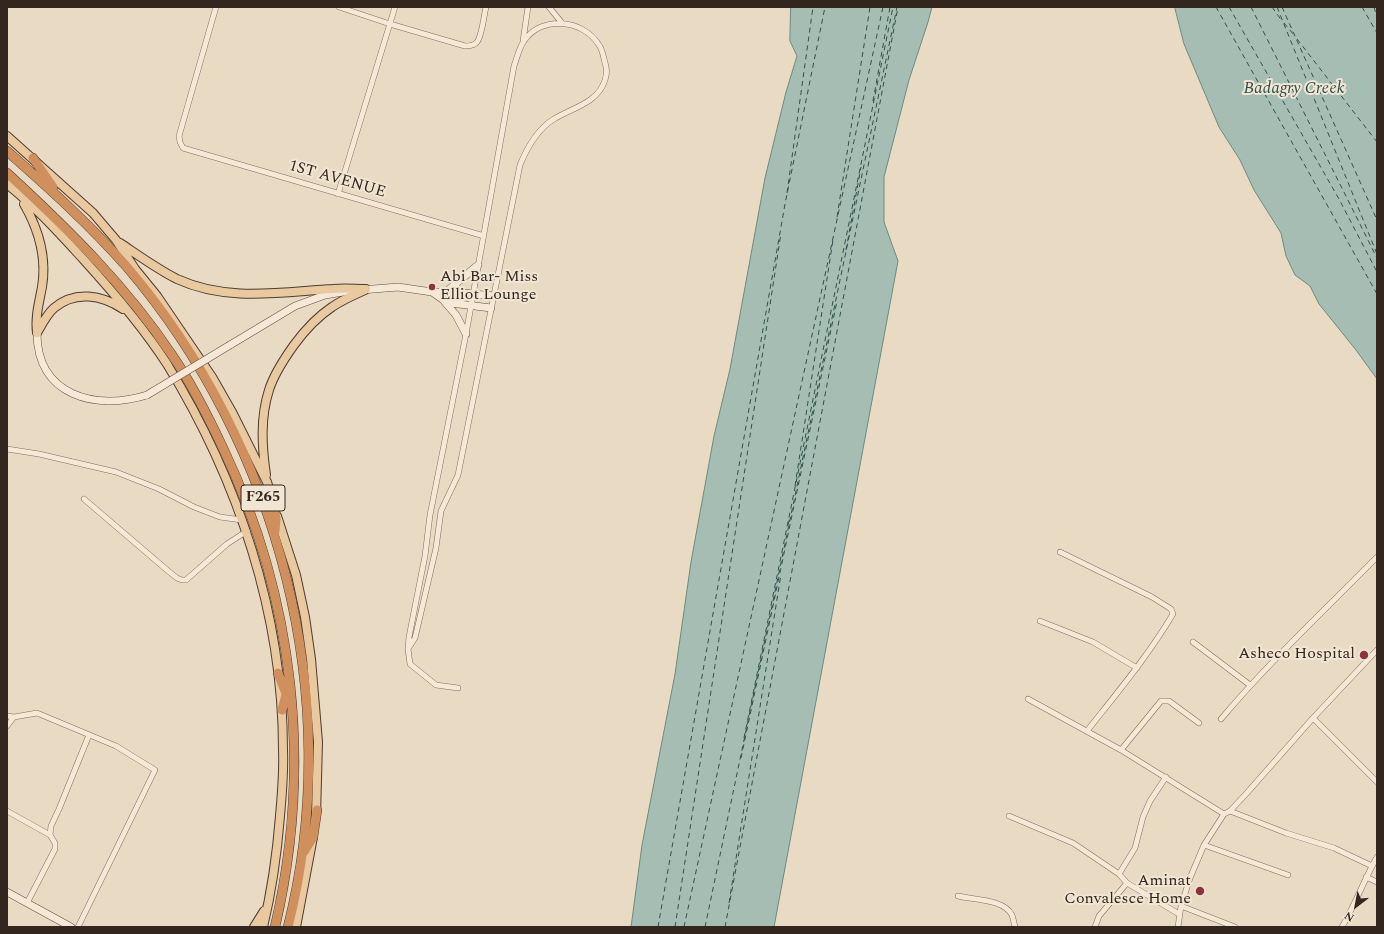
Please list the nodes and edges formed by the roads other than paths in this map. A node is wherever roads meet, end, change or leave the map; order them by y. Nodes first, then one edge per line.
1 (216, 7) edge
2 (339, 7) edge
3 (395, 7) edge
4 (486, 7) edge
5 (528, 7) edge
6 (549, 7) edge
7 (562, 23) junction
8 (390, 24) junction
9 (523, 41) junction
10 (7, 136) edge
11 (7, 152) edge
12 (33, 158) joint
13 (24, 167) junction
14 (7, 173) edge
15 (53, 181) junction
16 (7, 184) edge
17 (18, 193) junction
18 (338, 194) junction
19 (62, 200) junction
20 (484, 236) junction
21 (116, 240) junction
22 (478, 265) junction
23 (366, 289) junction
24 (432, 292) junction
25 (446, 292) junction
26 (473, 294) junction
27 (494, 296) junction
28 (442, 299) junction
29 (471, 305) junction
30 (491, 308) junction
31 (130, 313) junction
32 (37, 333) junction
33 (466, 334) junction
34 (7, 448) edge
35 (267, 482) junction
36 (84, 499) dead end
37 (269, 502) junction
38 (242, 520) junction
39 (247, 531) junction
40 (278, 532) junction
41 (1060, 552) dead end
42 (1377, 557) edge
43 (1040, 621) dead end
44 (1193, 642) dead end
45 (408, 648) junction
46 (1377, 650) edge
47 (1137, 668) junction
48 (278, 673) junction
49 (289, 676) junction
50 (1250, 685) junction
51 (458, 688) dead end
52 (286, 693) junction
53 (1028, 699) dead end
54 (282, 710) junction
55 (293, 713) junction
56 (7, 716) edge
57 (14, 717) junction
58 (1312, 718) junction
59 (1221, 719) dead end
60 (1199, 723) dead end
61 (7, 726) edge
62 (1087, 731) junction
63 (89, 735) junction
64 (1121, 750) junction
65 (1166, 777) junction
66 (1377, 782) edge
67 (312, 809) junction
68 (7, 811) edge
69 (1230, 811) junction
70 (1224, 814) junction
71 (1009, 816) dead end
72 (50, 835) junction
73 (313, 836) junction
74 (1204, 845) junction
75 (312, 851) junction
76 (302, 855) junction
77 (1377, 857) edge
78 (1372, 866) junction
79 (1119, 874) junction
80 (1288, 875) dead end
81 (1366, 877) junction
82 (1377, 882) edge
83 (1127, 883) junction
84 (7, 892) edge
85 (958, 896) dead end
86 (269, 902) junction
87 (27, 903) junction
88 (1181, 906) junction
89 (1180, 914) junction
90 (71, 927) edge
91 (78, 927) edge
92 (254, 927) edge
93 (263, 927) edge
94 (275, 927) edge
95 (288, 927) edge
96 (296, 927) edge
97 (1015, 927) edge
98 (1095, 927) edge
99 (1178, 927) edge
100 (1235, 927) edge
101 (1342, 927) edge

1 - 18 street, 1ST AVENUE
2 - 8 street
3 - 8 street
4 - 8 street
5 - 9 street
6 - 7 street
7 - 9 street
7 - 27 street
8 - 18 street
9 - 20 street
10 - 12 main road
11 - 13 highway, F265
12 - 15 highway
13 - 15 highway
13 - 19 highway, F265
14 - 49 highway, F265
15 - 19 highway
15 - 21 main road
16 - 17 main road
17 - 31 main road
17 - 32 main road
18 - 20 street, 1ST AVENUE
19 - 37 highway, F265
20 - 22 street
21 - 23 main road
21 - 35 main road
22 - 25 street
22 - 26 street
23 - 24 street
23 - 32 street, bridge
23 - 35 main road
24 - 25 street
24 - 28 street
25 - 26 street
26 - 27 street
26 - 29 street
27 - 30 street
28 - 29 street
28 - 33 street
29 - 30 street
29 - 33 street
30 - 45 street
31 - 32 main road
31 - 38 main road
33 - 45 street
34 - 38 street
35 - 37 main road
36 - 39 street
37 - 40 highway, F265
37 - 40 highway
38 - 39 main road
39 - 48 main road
40 - 67 highway, F265
41 - 47 street
42 - 50 street
43 - 47 street
44 - 50 street
45 - 51 street
46 - 58 street
47 - 62 street
48 - 52 highway
48 - 54 main road
49 - 52 highway
49 - 55 highway, F265
50 - 59 street
52 - 54 highway
52 - 55 highway
53 - 62 street
54 - 86 main road
55 - 94 highway, F265
56 - 57 street
57 - 61 street
57 - 63 street
58 - 66 street
58 - 69 street
60 - 64 street
62 - 64 street
63 - 72 street
63 - 91 street
64 - 65 street
65 - 70 street
65 - 79 street
67 - 73 highway
67 - 75 main road
67 - 76 highway, F265
68 - 72 street
69 - 70 street
69 - 78 street
70 - 74 street
71 - 79 street
72 - 87 street
73 - 75 highway
73 - 76 highway
74 - 80 street
74 - 88 street
75 - 96 main road
76 - 95 highway, F265
77 - 78 street
78 - 81 street
79 - 83 street
81 - 82 street
81 - 101 street
83 - 89 street
83 - 98 street
84 - 87 street
85 - 97 street
86 - 92 main road
86 - 93 main road
87 - 90 street
88 - 89 street
88 - 100 street
89 - 99 street

